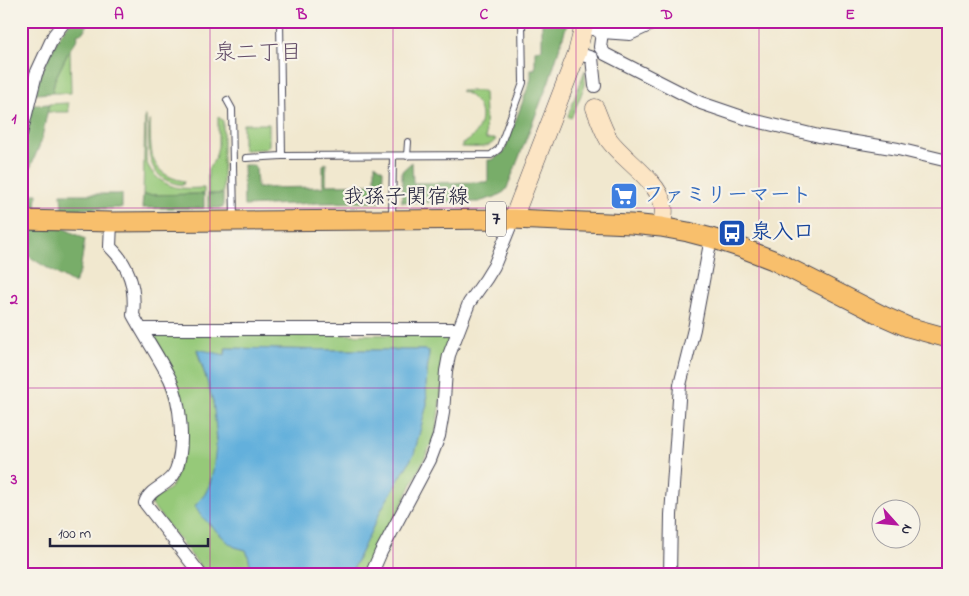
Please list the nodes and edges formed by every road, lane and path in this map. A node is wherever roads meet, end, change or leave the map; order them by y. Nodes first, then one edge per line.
1 (65, 21) edge
2 (280, 21) edge
3 (522, 21) edge
4 (658, 21) edge
5 (584, 23) edge
6 (602, 32) junction
7 (577, 53) junction
8 (595, 86) dead end
9 (227, 100) dead end
10 (595, 108) dead end
11 (21, 134) edge
12 (408, 142) dead end
13 (282, 156) junction
14 (393, 156) junction
15 (407, 156) junction
16 (246, 158) dead end
17 (948, 161) edge
18 (513, 219) junction
19 (21, 220) edge
20 (392, 220) junction
21 (234, 221) junction
22 (111, 222) junction
23 (661, 227) junction
24 (711, 238) junction
25 (141, 329) junction
26 (458, 330) junction
27 (948, 338) edge
28 (201, 575) edge
29 (371, 575) edge
30 (670, 575) edge

1 - 11 street
2 - 13 lane
3 - 15 lane
4 - 6 street
5 - 6 street
5 - 7 street
6 - 17 street
7 - 8 street
7 - 18 street
9 - 21 lane
10 - 23 street
12 - 15 lane
13 - 14 lane
13 - 16 lane
14 - 15 lane
14 - 20 lane
18 - 20 main road, 我孫子関宿線 / 7
18 - 23 main road, 我孫子関宿線 / 7
18 - 26 street
19 - 22 main road, 我孫子関宿線 / 7
20 - 21 main road, 我孫子関宿線 / 7
21 - 22 main road, 我孫子関宿線 / 7
22 - 25 street
23 - 24 main road, 我孫子関宿線 / 7
24 - 27 main road, 我孫子関宿線 / 7
24 - 30 street
25 - 26 street
25 - 28 street
26 - 29 street

